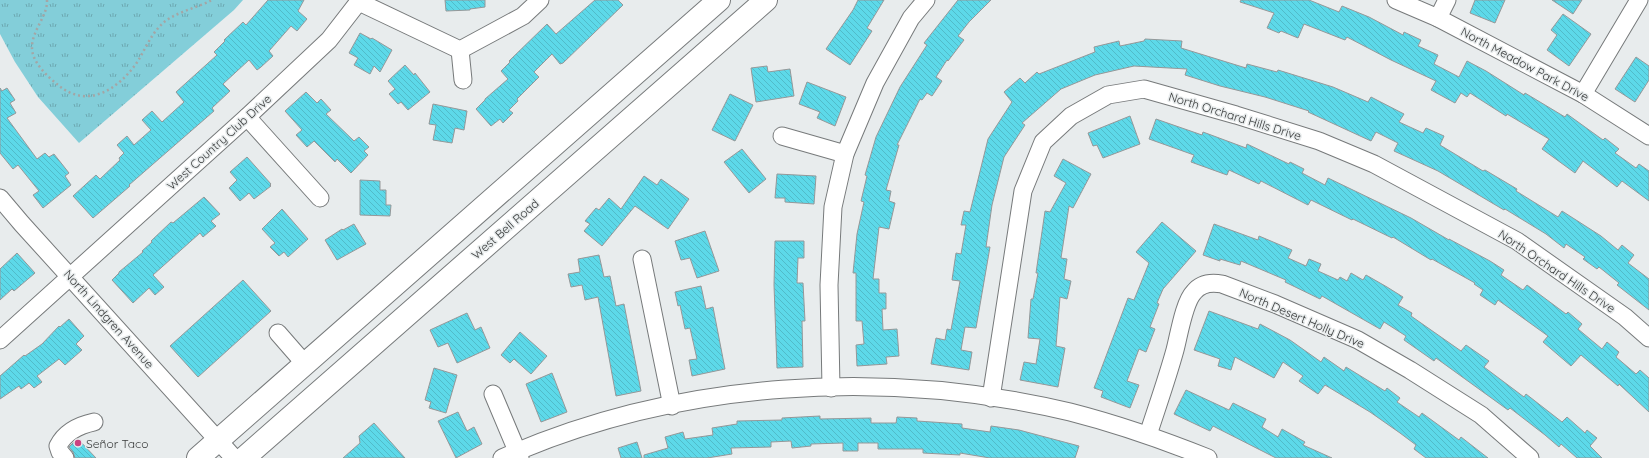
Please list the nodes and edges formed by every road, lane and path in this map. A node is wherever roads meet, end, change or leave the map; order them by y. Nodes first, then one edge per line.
1 (47, 0) edge
2 (212, 0) edge
3 (540, 0) edge
4 (719, 0) edge
5 (766, 0) edge
6 (926, 0) edge
7 (1396, 0) edge
8 (1446, 0) edge
9 (1639, 0) edge
10 (360, 1) edge
11 (1438, 18) junction
12 (460, 50) junction
13 (463, 80) dead end
14 (1583, 94) junction
15 (247, 117) junction
16 (782, 136) dead end
17 (1649, 136) edge
18 (845, 154) junction
19 (0, 198) edge
20 (320, 198) dead end
21 (642, 259) dead end
22 (70, 277) junction
23 (278, 333) dead end
24 (1649, 338) edge
25 (0, 340) edge
26 (305, 364) junction
27 (831, 388) junction
28 (493, 394) dead end
29 (992, 398) junction
30 (672, 406) junction
31 (94, 422) dead end
32 (1148, 435) junction
33 (218, 440) junction
34 (513, 456) edge
35 (65, 458) edge
36 (198, 458) edge
37 (234, 458) edge
38 (244, 458) edge
39 (1208, 458) edge
40 (1530, 458) edge

1 - 2 path
3 - 12 street
4 - 26 main road
5 - 38 main road, West Bell Road
6 - 18 street
7 - 11 street, North Meadow Park Drive
8 - 11 street
9 - 14 street
10 - 12 street
10 - 15 street, West Country Club Drive
11 - 14 street, North Meadow Park Drive
12 - 13 street
14 - 17 street, North Meadow Park Drive
15 - 20 street
15 - 22 street, West Country Club Drive
16 - 18 street
18 - 27 street
19 - 22 street, North Lindgren Avenue
21 - 30 street
22 - 25 street, West Country Club Drive
22 - 33 street, North Lindgren Avenue
23 - 26 street
24 - 29 street, North Orchard Hills Drive
26 - 33 main road
27 - 29 street
27 - 30 street
28 - 34 street
29 - 32 street
30 - 34 street
31 - 35 street
32 - 39 street
32 - 40 street, North Desert Holly Drive
33 - 36 main road
33 - 37 street, North Lindgren Avenue

